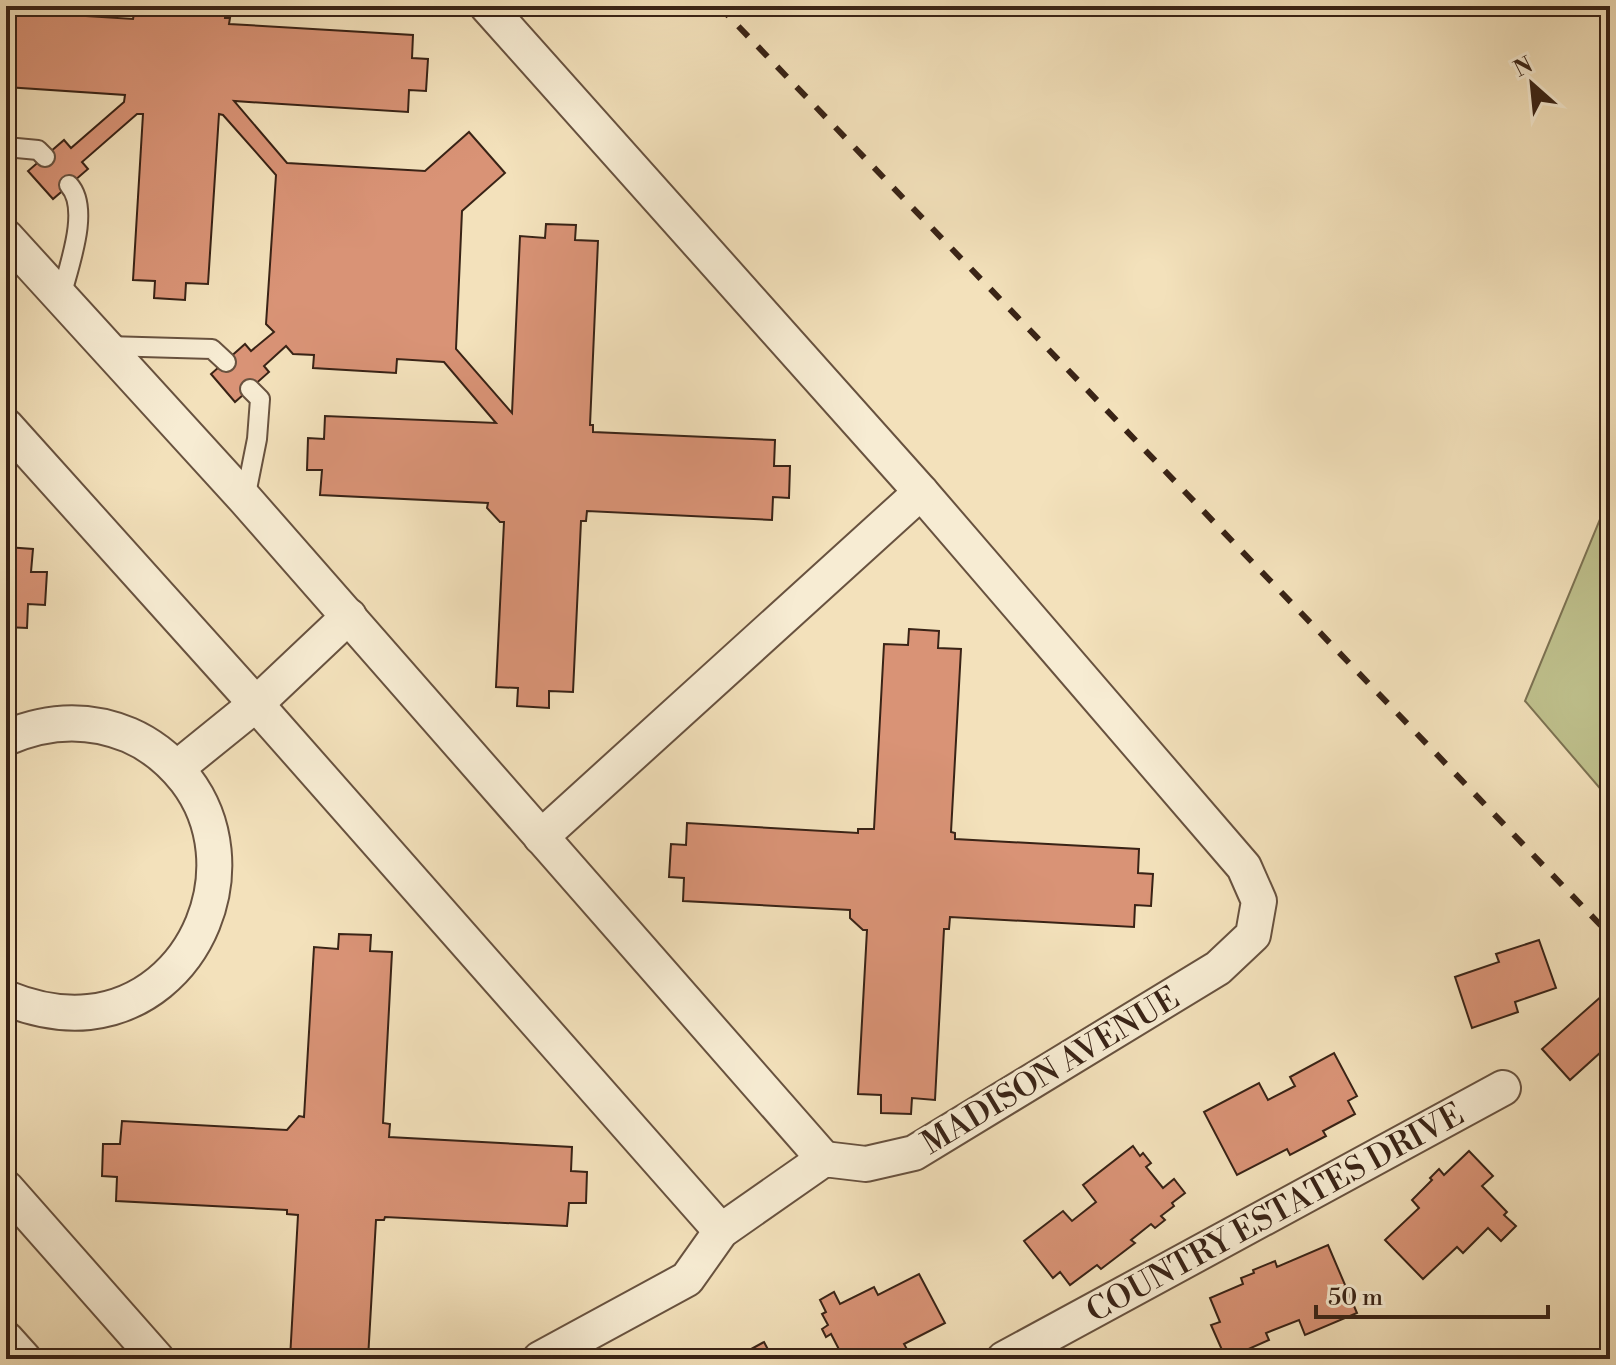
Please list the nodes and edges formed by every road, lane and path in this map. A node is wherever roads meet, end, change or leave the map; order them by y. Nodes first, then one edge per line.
1 (487, 6) edge
2 (6, 147) edge
3 (45, 157) dead end
4 (69, 185) dead end
5 (6, 237) edge
6 (61, 297) junction
7 (107, 346) junction
8 (226, 362) dead end
9 (250, 389) dead end
10 (6, 426) edge
11 (921, 492) junction
12 (245, 499) junction
13 (349, 616) junction
14 (256, 704) junction
15 (6, 738) edge
16 (177, 768) junction
17 (541, 837) junction
18 (6, 998) edge
19 (1503, 1088) dead end
20 (824, 1159) junction
21 (6, 1188) edge
22 (721, 1231) junction
23 (6, 1339) edge
24 (24, 1359) edge
25 (157, 1359) edge
26 (540, 1359) edge
27 (1004, 1359) edge

1 - 11 street
2 - 3 lane
4 - 6 lane
5 - 6 street
6 - 7 street
7 - 8 lane
7 - 12 street
9 - 12 lane
10 - 14 street
11 - 17 street
11 - 20 street, MADISON AVENUE
12 - 13 street
13 - 14 street
13 - 17 street
14 - 16 street
14 - 22 street
15 - 16 street
16 - 18 street
17 - 20 street
19 - 27 street, COUNTRY ESTATES DRIVE
20 - 22 street
21 - 25 street
22 - 26 street
23 - 24 street

